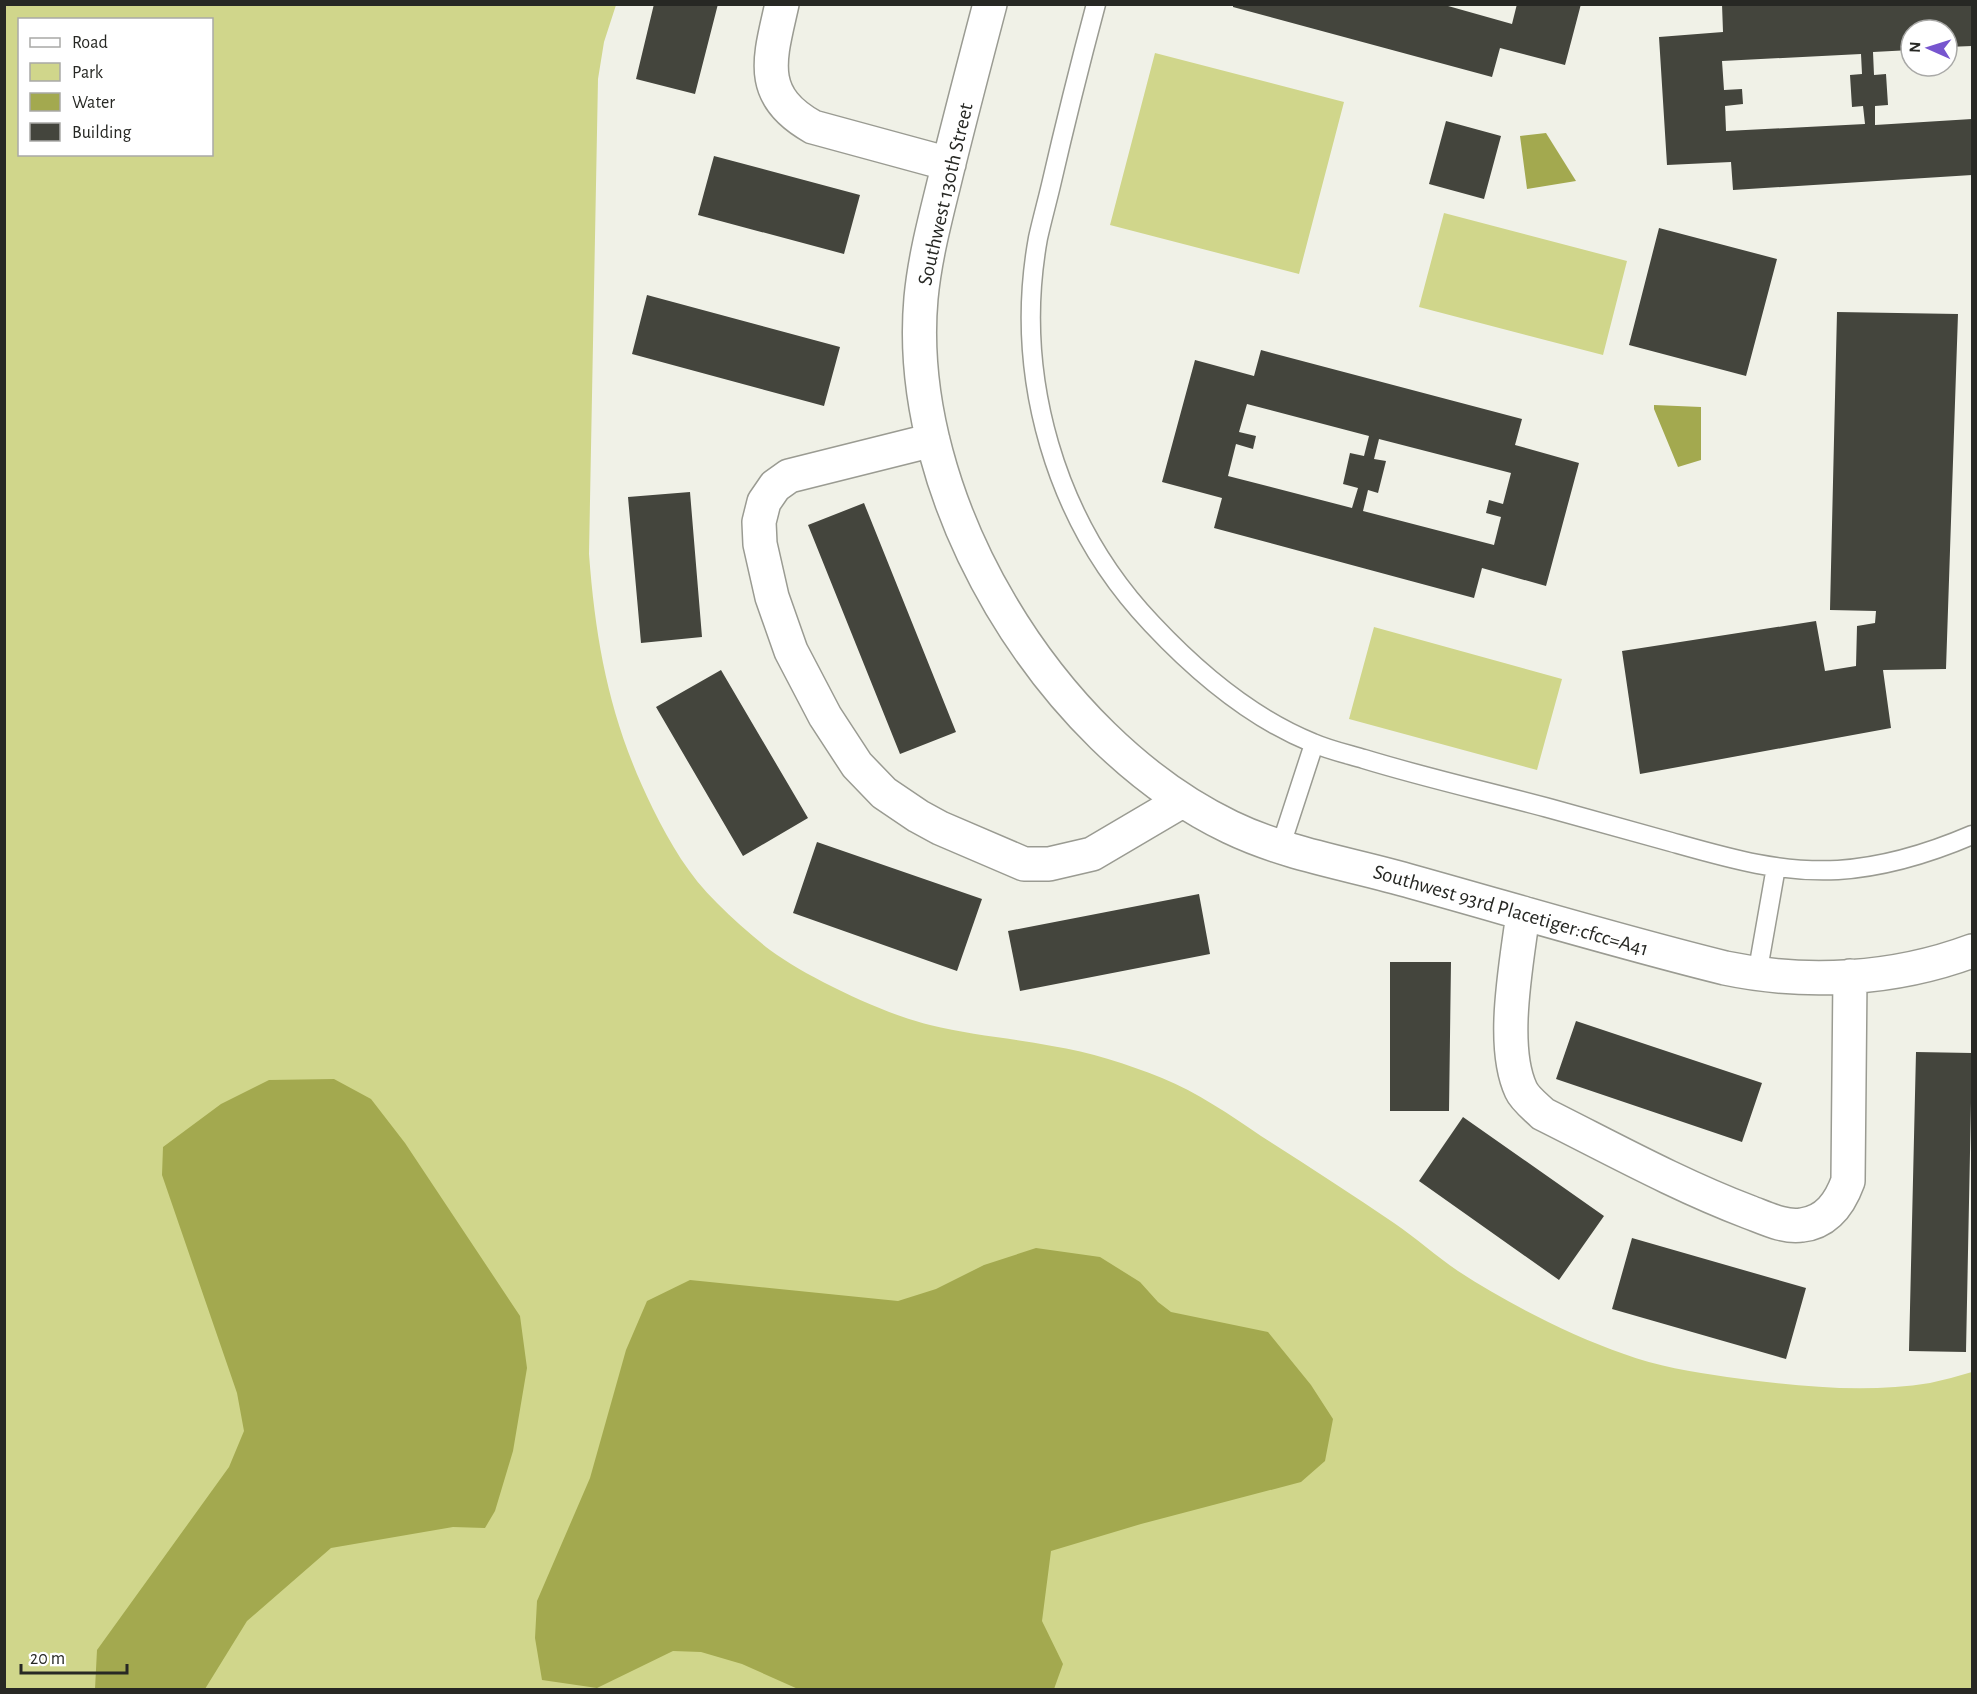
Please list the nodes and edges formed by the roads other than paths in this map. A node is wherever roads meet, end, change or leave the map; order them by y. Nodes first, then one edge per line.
1 (782, 4) edge
2 (990, 4) edge
3 (1096, 4) edge
4 (949, 164) junction
5 (933, 440) junction
6 (1314, 744) junction
7 (1182, 801) junction
8 (1972, 835) edge
9 (1280, 848) junction
10 (1776, 867) junction
11 (1523, 913) junction
12 (1972, 951) edge
13 (1757, 975) junction
14 (1850, 976) junction

1 - 4 street
2 - 4 street, Southwest 130th Street
3 - 6 lane
4 - 5 street, Southwest 130th Street
5 - 7 street, Southwest 130th Street
5 - 7 street
6 - 9 lane
6 - 10 lane
7 - 9 street, Southwest 93rd Placetiger:cfcc=A41
8 - 10 lane
9 - 11 street, Southwest 93rd Placetiger:cfcc=A41
10 - 13 lane
11 - 13 street, Southwest 93rd Placetiger:cfcc=A41
11 - 14 street
12 - 14 street, Southwest 93rd Placetiger:cfcc=A41
13 - 14 street, Southwest 93rd Placetiger:cfcc=A41

